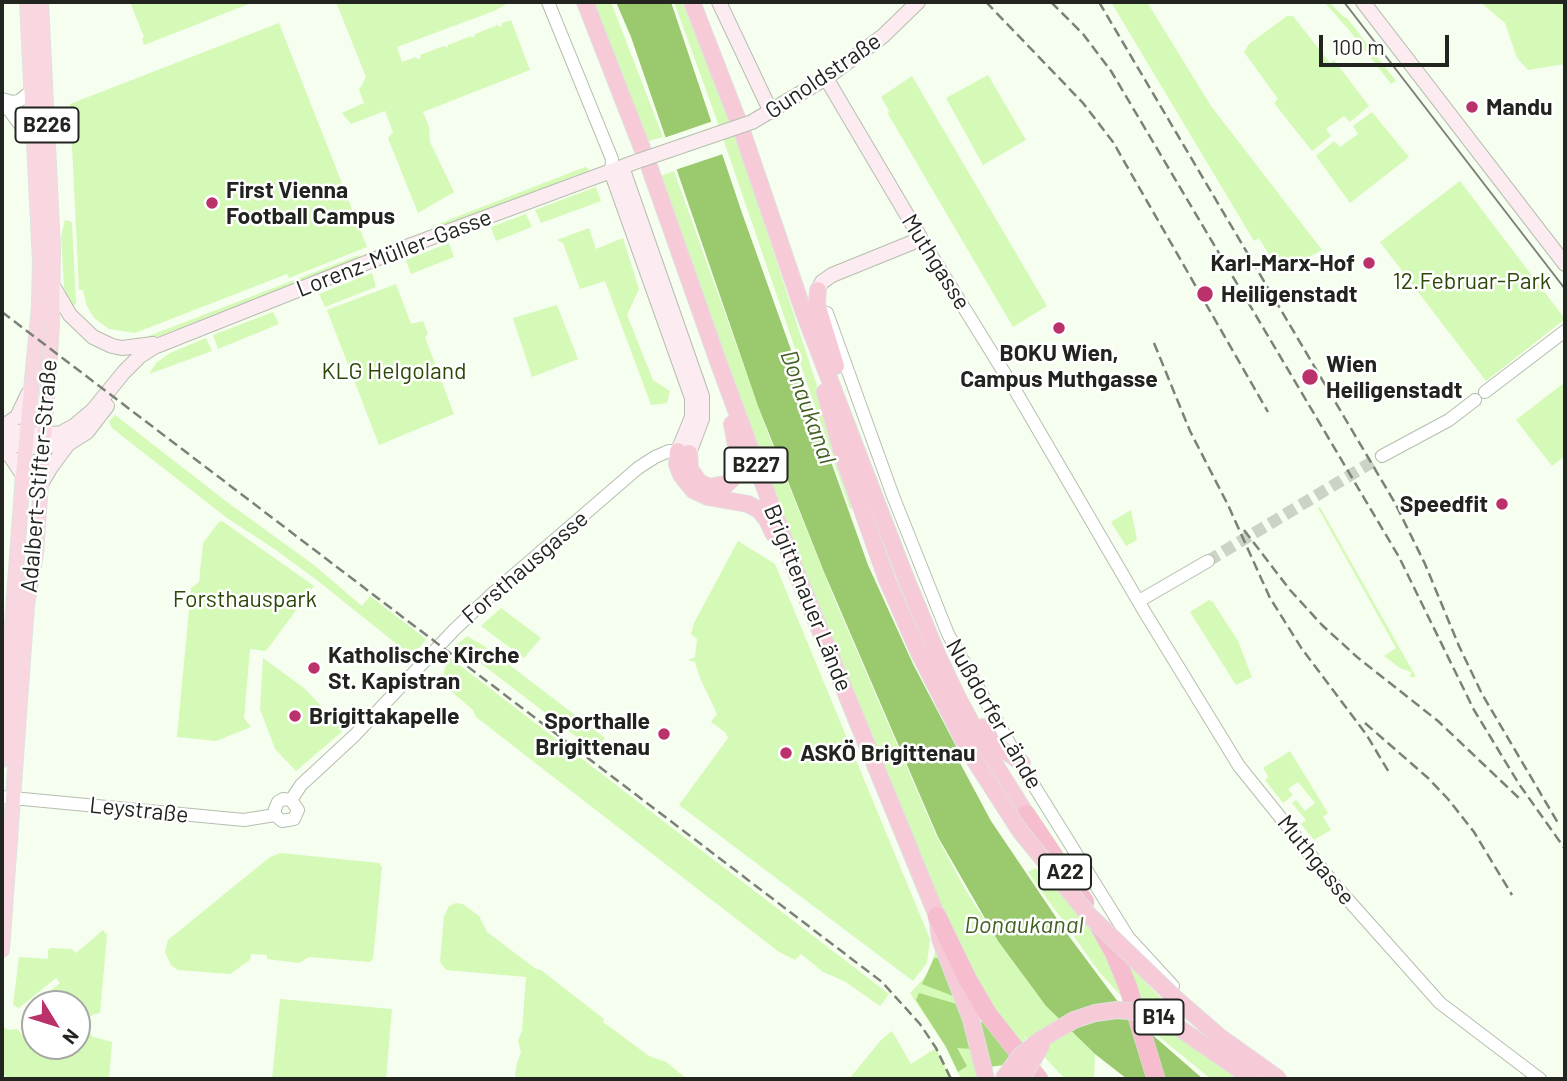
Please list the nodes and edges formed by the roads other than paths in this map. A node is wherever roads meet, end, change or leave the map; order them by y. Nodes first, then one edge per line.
1 (27, 2) edge
2 (41, 2) edge
3 (548, 2) edge
4 (585, 2) edge
5 (692, 2) edge
6 (719, 2) edge
7 (918, 2) edge
8 (1363, 2) edge
9 (826, 78) junction
10 (31, 91) junction
11 (2, 100) edge
12 (771, 112) junction
13 (750, 124) junction
14 (34, 143) junction
15 (638, 161) joint
16 (615, 166) junction
17 (920, 237) junction
18 (1565, 264) edge
19 (53, 286) junction
20 (818, 290) junction
21 (804, 313) junction
22 (1565, 331) edge
23 (168, 342) junction
24 (719, 364) junction
25 (31, 386) junction
26 (2, 428) edge
27 (26, 440) junction
28 (44, 441) junction
29 (2, 443) edge
30 (68, 444) junction
31 (2, 449) edge
32 (683, 452) junction
33 (1382, 456) tunnel mouth
34 (23, 475) junction
35 (41, 484) junction
36 (876, 496) junction
37 (1208, 561) tunnel mouth
38 (794, 567) junction
39 (1139, 601) junction
40 (920, 612) junction
41 (2, 760) edge
42 (1022, 763) junction
43 (7, 798) edge
44 (291, 800) junction
45 (1026, 814) joint
46 (275, 815) junction
47 (937, 916) junction
48 (2, 950) edge
49 (1051, 1034) junction
50 (986, 1079) edge
51 (1003, 1079) edge
52 (1022, 1079) edge
53 (1039, 1079) edge
54 (1156, 1079) edge
55 (1253, 1079) edge
56 (1266, 1079) edge
57 (1279, 1079) edge
58 (1541, 1079) edge

1 - 10 main road, Adalbert-Stifter-Straße / B226
2 - 19 main road, Adalbert-Stifter-Straße / B226
3 - 16 street
4 - 24 highway, Brigittenauer Lände / B227
5 - 13 highway, Nußdorfer Lände
6 - 12 main road
7 - 9 main road, Gunoldstraße
8 - 18 main road
9 - 12 main road, Gunoldstraße
9 - 17 main road, Muthgasse
10 - 11 street
10 - 14 main road, Adalbert-Stifter-Straße / B226
11 - 14 street
12 - 13 main road, Gunoldstraße
13 - 15 main road, Gunoldstraße, bridge
13 - 21 highway, Nußdorfer Lände
14 - 25 main road, Adalbert-Stifter-Straße / B226
15 - 16 main road, Lorenz-Müller-Gasse
16 - 23 main road, Lorenz-Müller-Gasse
16 - 32 main road
17 - 20 main road
17 - 39 street, Muthgasse
19 - 23 main road
19 - 28 main road, Adalbert-Stifter-Straße / B226
20 - 36 highway
20 - 42 street, Nußdorfer Lände
21 - 36 highway, Nußdorfer Lände
21 - 57 highway, bridge
22 - 33 street
23 - 28 main road, Lorenz-Müller-Gasse
23 - 30 main road, Lorenz-Müller-Gasse
24 - 32 highway
24 - 38 highway, Brigittenauer Lände / B227
25 - 26 main road
25 - 27 main road, Adalbert-Stifter-Straße / B226
26 - 27 main road
27 - 28 main road
27 - 29 main road
27 - 34 main road, Adalbert-Stifter-Straße / B226
28 - 30 main road
28 - 35 main road, Adalbert-Stifter-Straße / B226
30 - 35 main road, Lorenz-Müller-Gasse
31 - 34 main road
32 - 38 highway
32 - 44 street, Forsthausgasse
34 - 41 main road, Adalbert-Stifter-Straße / B226
35 - 43 main road, Adalbert-Stifter-Straße / B226
36 - 40 highway, Nußdorfer Lände
37 - 39 street
38 - 47 highway, Brigittenauer Lände / B227
39 - 58 street, Muthgasse
40 - 42 highway
40 - 45 highway, Nußdorfer Lände
42 - 56 street, Nußdorfer Lände
43 - 46 street, Leystraße
43 - 48 main road, Adalbert-Stifter-Straße / B226
44 - 46 street
44 - 46 street, Leystraße
45 - 54 highway, A22, bridge
47 - 50 highway, Brigittenauer Lände
47 - 53 highway
49 - 51 highway, bridge
49 - 52 highway, B14, bridge
49 - 55 highway, B14, bridge

